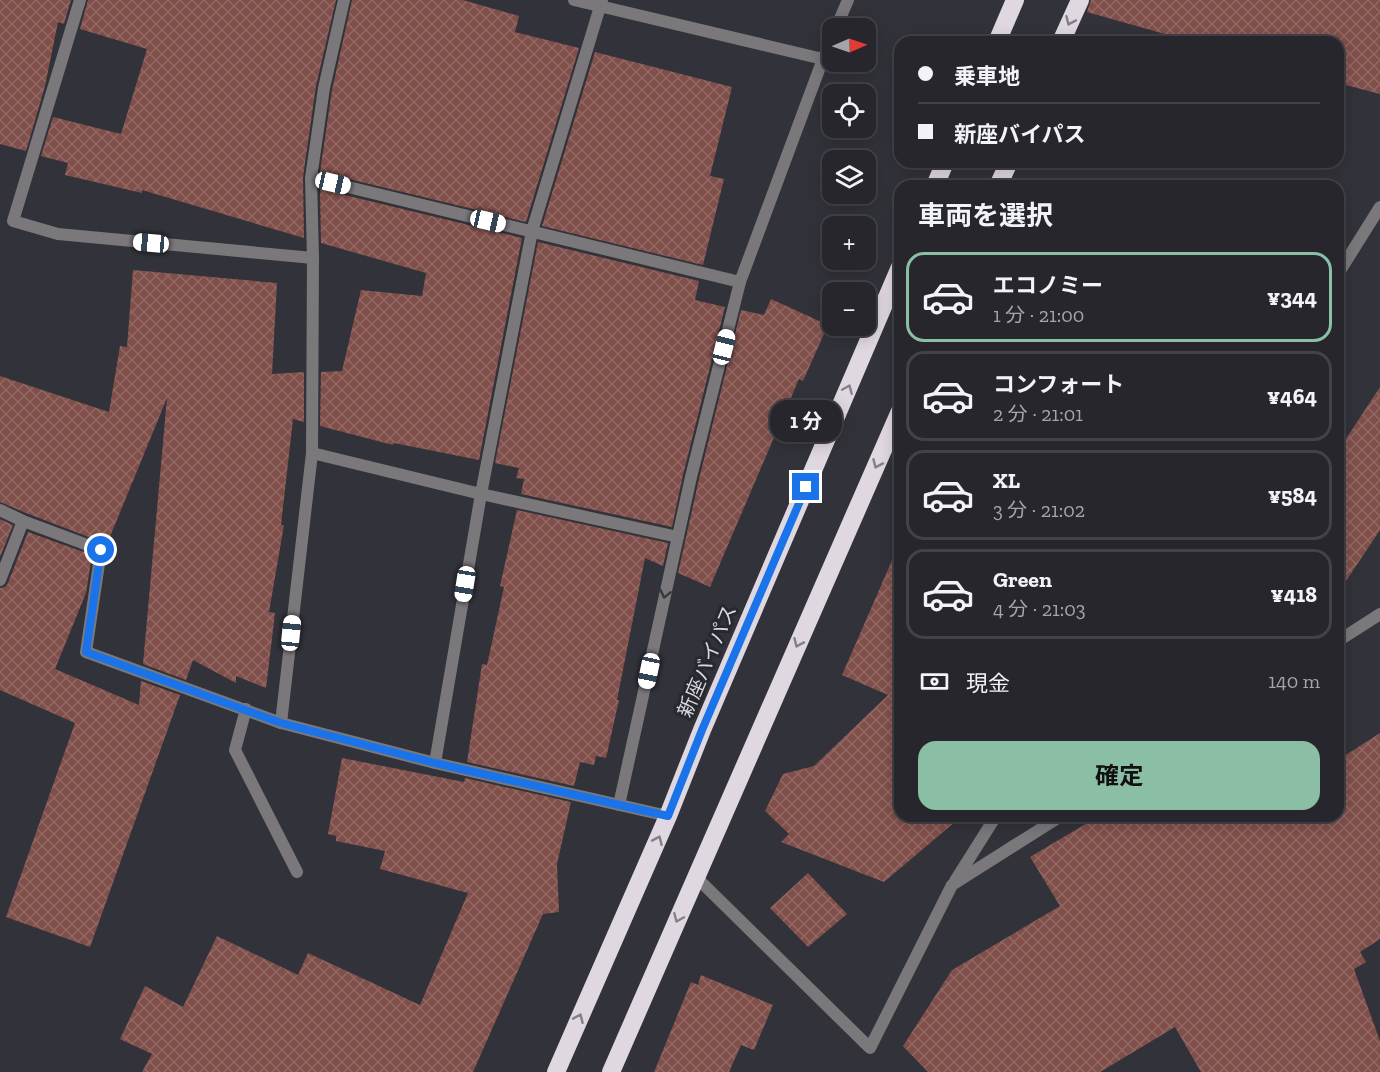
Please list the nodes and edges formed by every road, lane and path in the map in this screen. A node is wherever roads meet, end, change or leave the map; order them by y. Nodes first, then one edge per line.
1 (80, 0) edge
2 (344, 0) edge
3 (574, 0) edge
4 (848, 0) edge
5 (1015, 0) edge
6 (1080, 0) edge
7 (601, 3) edge
8 (840, 18) edge
9 (1000, 36) edge
10 (1064, 36) edge
11 (822, 59) edge
12 (822, 62) edge
13 (311, 178) junction
14 (1380, 207) edge
15 (532, 231) junction
16 (313, 258) junction
17 (1344, 264) edge
18 (894, 281) edge
19 (740, 282) junction
20 (894, 425) edge
21 (312, 453) junction
22 (481, 494) junction
23 (0, 510) edge
24 (23, 521) junction
25 (678, 537) junction
26 (0, 580) edge
27 (1380, 614) edge
28 (1344, 637) edge
29 (246, 709) junction
30 (281, 723) junction
31 (435, 763) junction
32 (619, 805) junction
33 (668, 816) junction
34 (992, 822) edge
35 (1052, 822) edge
36 (297, 872) dead end
37 (696, 877) junction
38 (952, 885) junction
39 (556, 1072) edge
40 (611, 1072) edge

1 - 16 street
2 - 13 street
3 - 7 street
4 - 8 street
5 - 9 highway
6 -> 10 highway
7 - 11 street
7 - 15 street
12 - 19 street
13 - 15 street
13 - 16 street
14 - 17 street
15 - 19 street
15 - 22 street
16 - 21 street
33 -> 18 highway, 新座バイパス
19 - 25 street
20 -> 37 highway
21 - 22 street
21 - 30 street
22 - 25 street
22 - 31 street
23 - 24 street
24 - 26 street
24 - 29 street
25 -> 32 street
27 - 28 street
29 - 30 street
29 - 36 street
30 - 31 street
31 - 32 street
32 - 33 street
39 -> 33 highway, 新座バイパス
34 - 38 street
35 - 38 street
37 - 38 street
37 -> 40 highway

